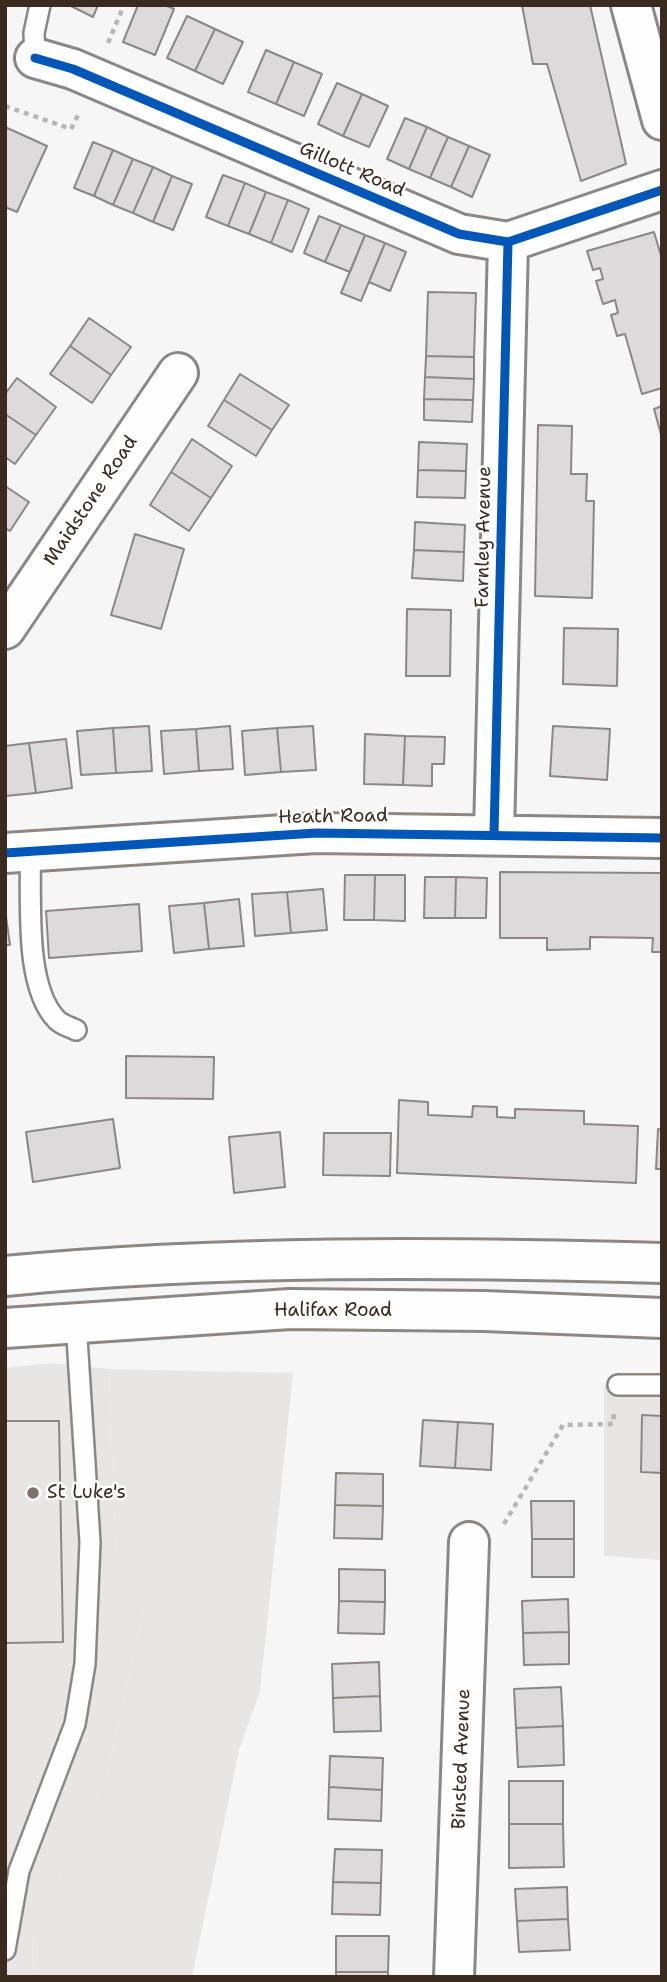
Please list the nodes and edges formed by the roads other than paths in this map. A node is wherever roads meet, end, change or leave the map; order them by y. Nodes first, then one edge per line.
1 (40, 5) edge
2 (631, 5) edge
3 (35, 58) joint
4 (662, 120) edge
5 (662, 190) edge
6 (508, 242) junction
7 (178, 373) dead end
8 (5, 629) edge
9 (494, 834) junction
10 (662, 838) edge
11 (18, 852) edge
12 (76, 1030) dead end
13 (662, 1264) edge
14 (5, 1276) edge
15 (662, 1318) edge
16 (76, 1322) junction
17 (5, 1328) edge
18 (618, 1385) road end
19 (662, 1385) edge
20 (469, 1542) road end
21 (5, 1950) edge
22 (454, 1977) edge

1 - 3 lane
2 - 4 main road
3 - 6 main road, Gillott Road
5 - 6 main road, Gillott Road
6 - 9 main road, Farnley Avenue
7 - 8 main road, Maidstone Road
9 - 10 main road, Heath Road
9 - 11 main road, Heath Road
11 - 12 lane
13 - 14 main road
15 - 16 main road, Halifax Road
16 - 17 main road, Halifax Road
16 - 21 lane
18 - 19 lane
20 - 22 main road, Binsted Avenue

